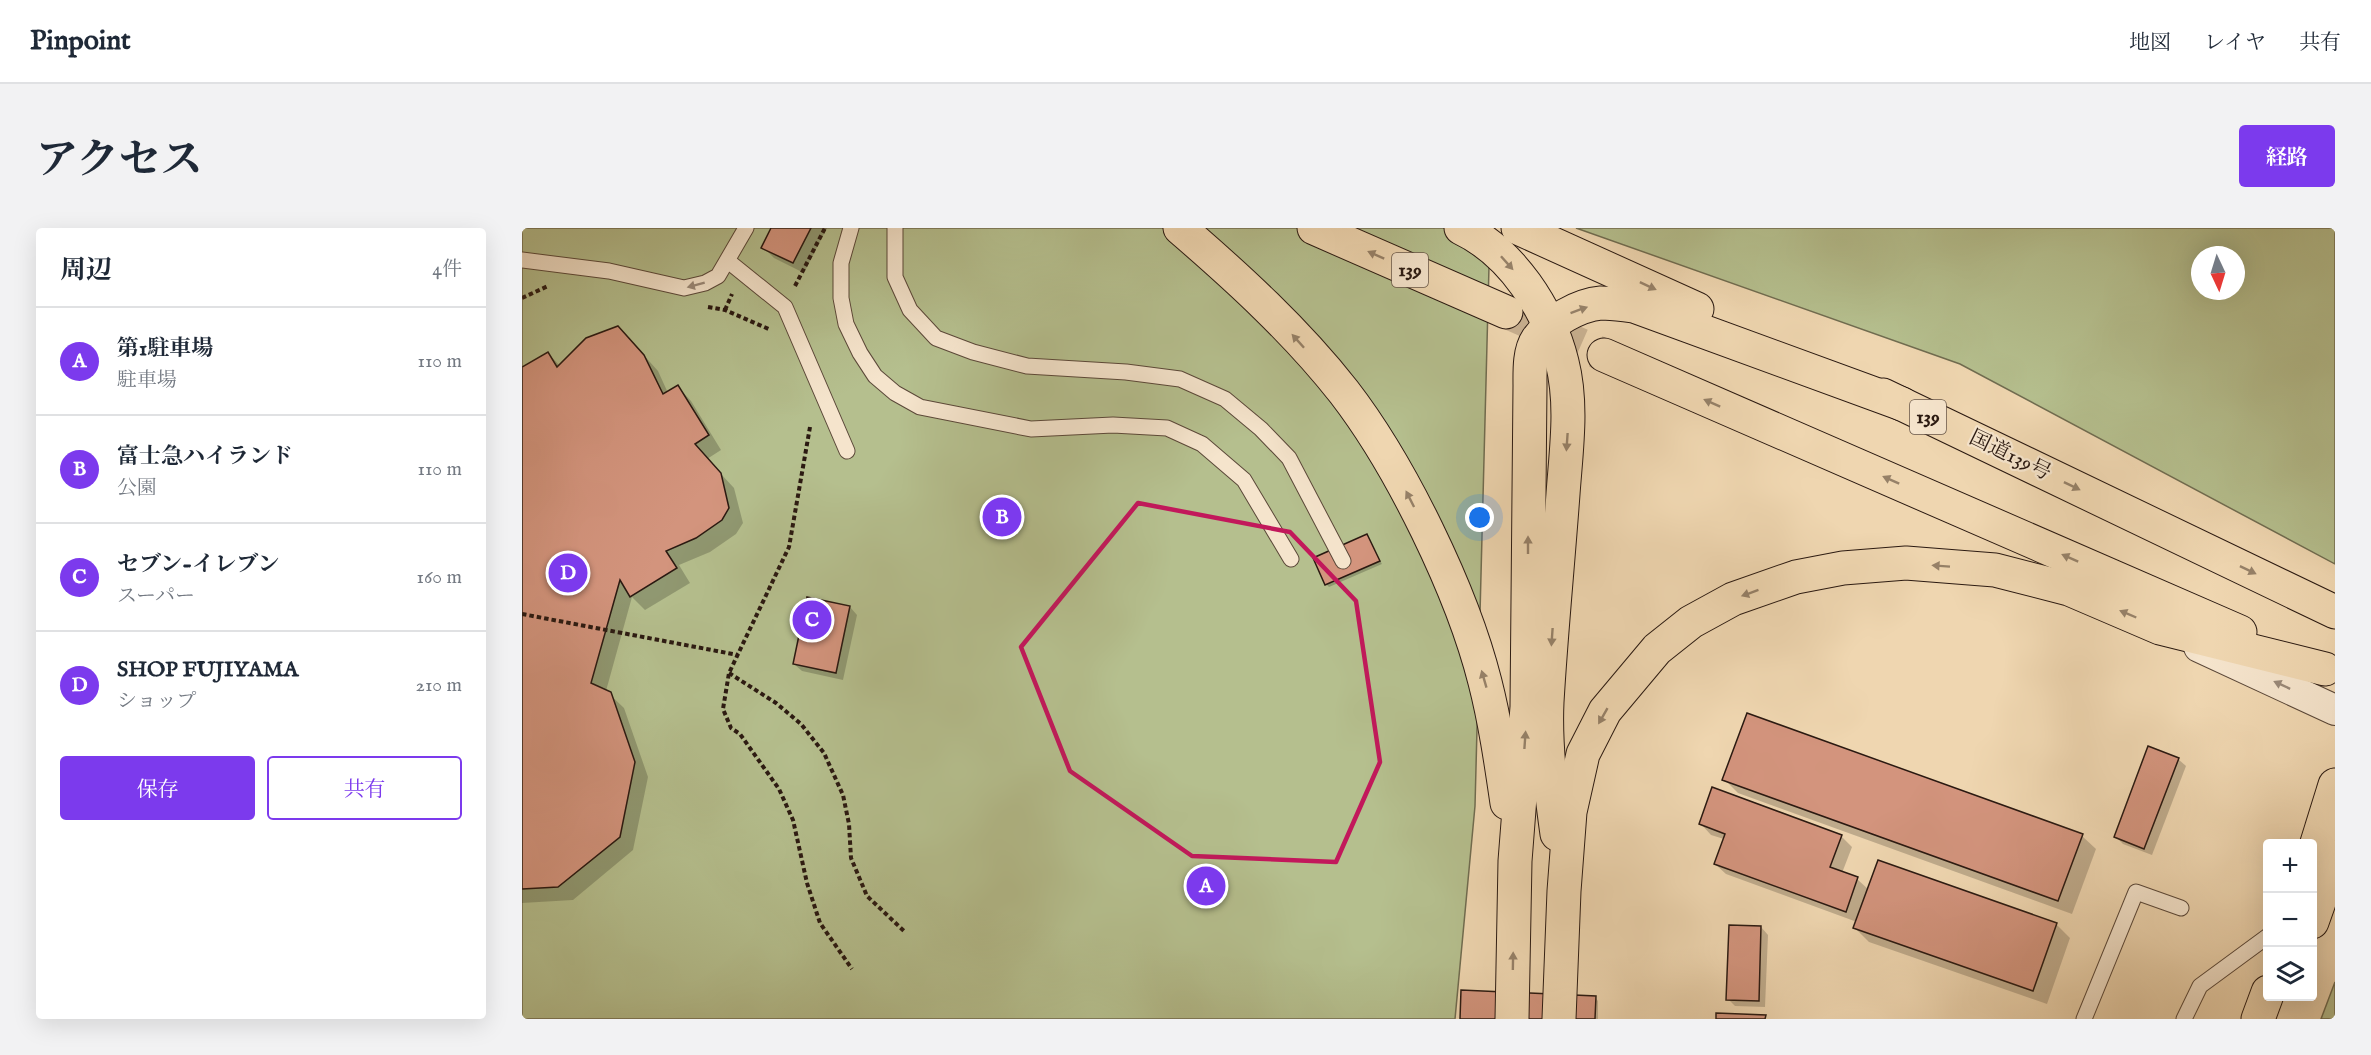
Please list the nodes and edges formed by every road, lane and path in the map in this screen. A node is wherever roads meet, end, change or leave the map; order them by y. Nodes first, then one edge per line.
1 (746, 228) edge
2 (825, 228) edge
3 (851, 228) edge
4 (895, 228) edge
5 (1180, 228) edge
6 (1314, 228) edge
7 (1461, 228) edge
8 (1518, 228) edge
9 (522, 260) edge
10 (728, 261) junction
11 (785, 307) junction
12 (1506, 312) tunnel mouth
13 (1549, 328) junction
14 (771, 331) dead end
15 (1604, 355) tunnel mouth
16 (1902, 404) junction
17 (807, 420) dead end
18 (848, 451) dead end
19 (1291, 559) dead end
20 (1343, 561) dead end
21 (2335, 612) edge
22 (522, 614) edge
23 (2160, 628) junction
24 (738, 656) junction
25 (2330, 672) edge
26 (729, 674) junction
27 (2335, 710) edge
28 (2335, 785) edge
29 (2317, 846) edge
30 (2335, 857) edge
31 (1515, 861) junction
32 (1564, 891) junction
33 (2181, 908) dead end
34 (2317, 909) edge
35 (905, 932) dead end
36 (2263, 940) edge
37 (852, 969) dead end
38 (2265, 1001) edge
39 (2284, 1001) edge
40 (1512, 1019) edge
41 (1559, 1019) edge
42 (2084, 1019) edge
43 (2184, 1019) edge
44 (2258, 1019) edge
45 (2278, 1019) edge

1 - 10 lane
2 - 11 path
3 - 19 lane
4 - 20 lane
31 -> 5 highway
12 -> 6 highway, 139
7 -> 13 highway
8 -> 16 highway, 国道139号 / 139
10 -> 9 lane
10 - 11 lane
11 - 14 path
11 - 18 lane
13 -> 16 highway
31 -> 13 highway
13 -> 32 highway
25 -> 15 highway
16 -> 21 highway, 国道139号 / 139
17 - 24 path
22 - 24 path
23 - 25 highway
27 -> 23 street
23 -> 32 highway
24 - 26 path
26 - 35 path
26 - 37 path
28 - 29 highway
30 - 34 highway
40 -> 31 highway
32 - 41 highway
33 - 42 lane
36 - 43 lane
38 - 44 highway
39 - 45 highway

